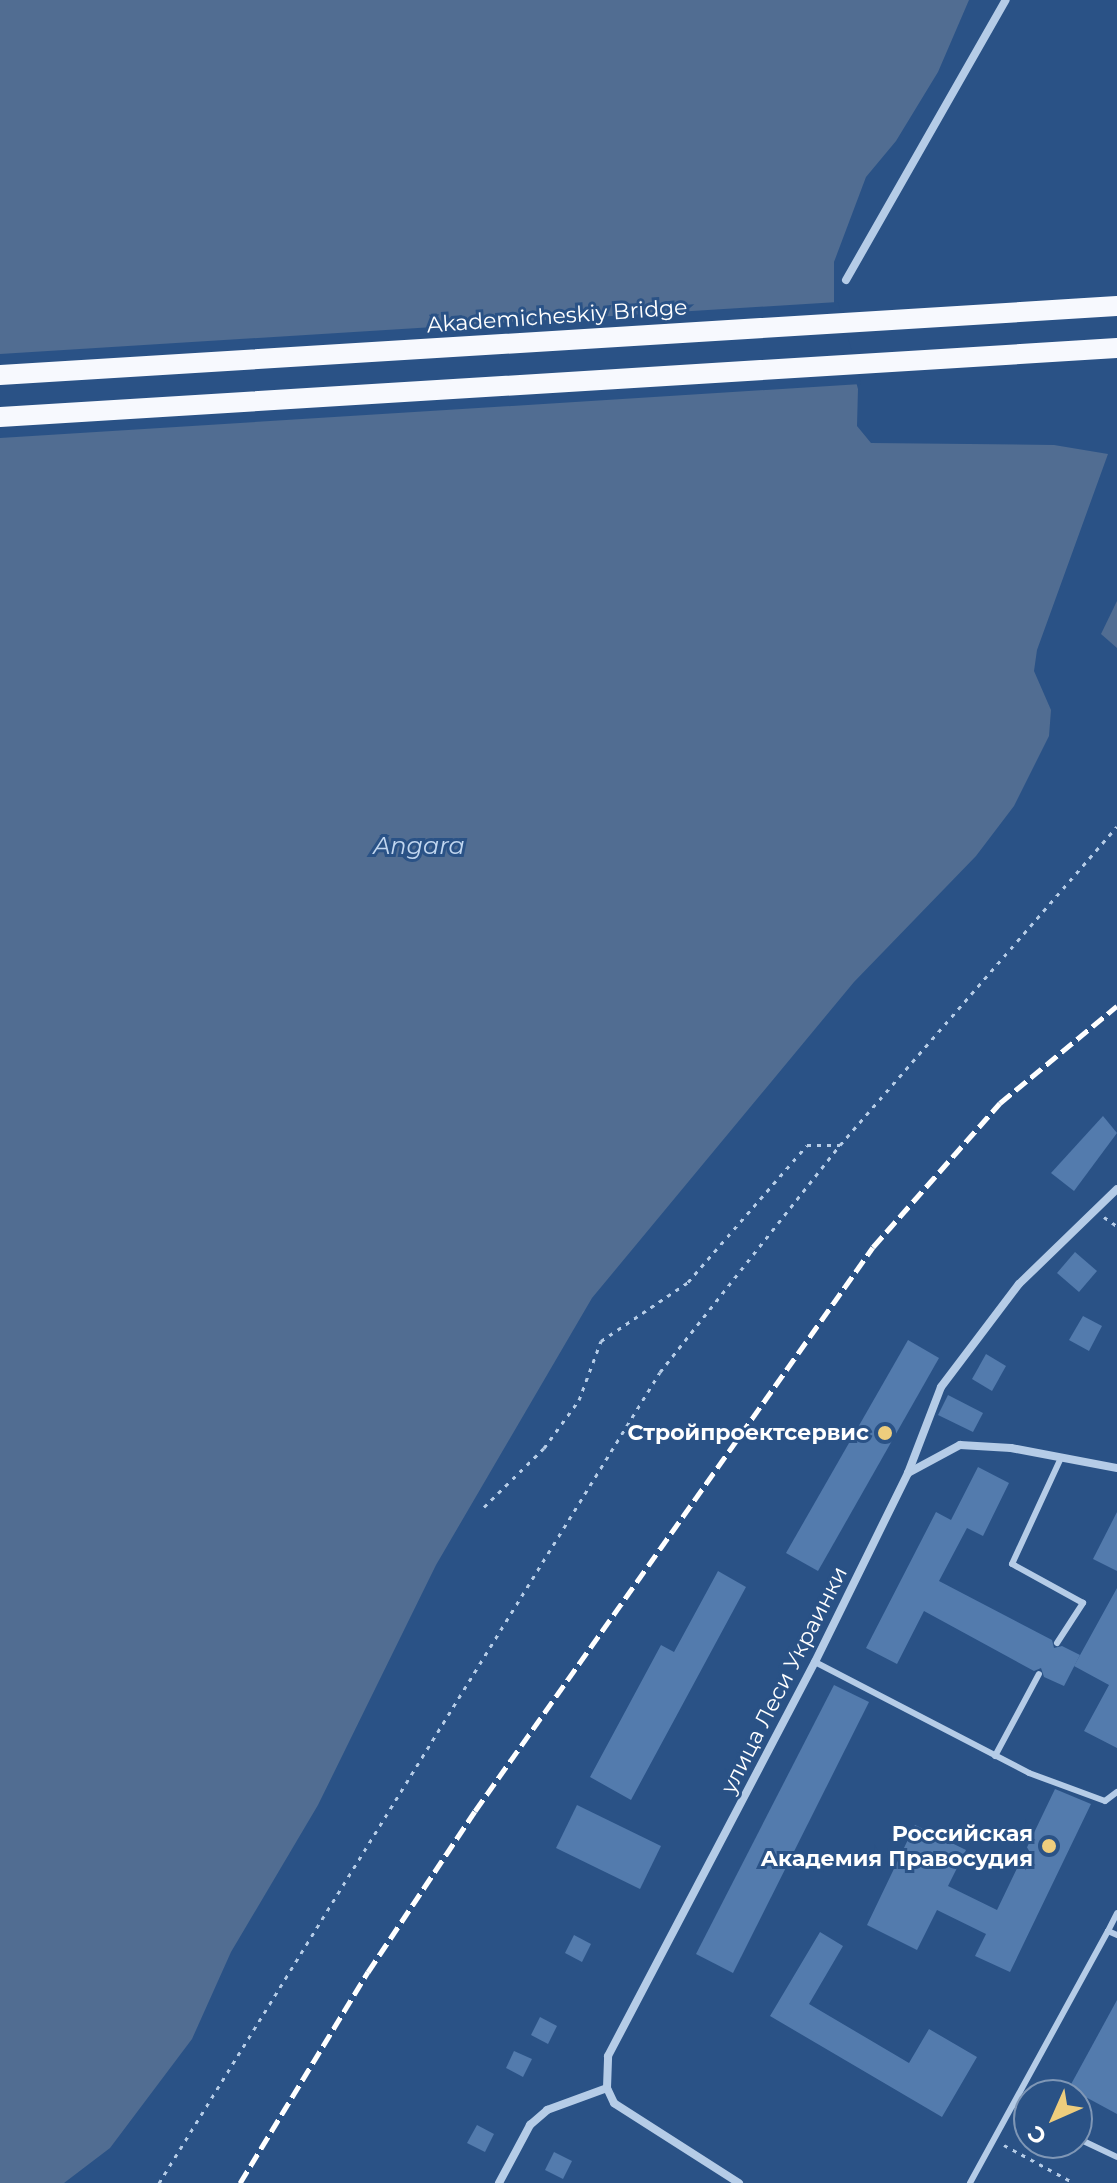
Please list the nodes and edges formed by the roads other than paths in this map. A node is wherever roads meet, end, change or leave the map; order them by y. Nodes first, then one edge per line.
1 (1006, 0) edge
2 (846, 280) dead end
3 (1117, 306) edge
4 (1117, 348) edge
5 (0, 375) edge
6 (0, 417) edge
7 (1117, 1189) edge
8 (1060, 1460) junction
9 (1117, 1468) edge
10 (908, 1473) junction
11 (1057, 1643) dead end
12 (815, 1662) junction
13 (1039, 1674) dead end
14 (995, 1756) junction
15 (1117, 1792) edge
16 (1117, 1913) edge
17 (1108, 1931) junction
18 (1117, 1935) edge
19 (1029, 2079) edge
20 (607, 2088) junction
21 (1013, 2108) edge
22 (1093, 2146) edge
23 (1117, 2157) edge
24 (499, 2183) edge
25 (739, 2183) edge
26 (970, 2183) edge

1 - 2 street
3 - 5 main road, Akademicheskiy Bridge
4 - 6 main road
7 - 10 street, улица Леси Украинки
8 - 9 street
8 - 10 street
8 - 11 lane
10 - 12 street, улица Леси Украинки
12 - 14 lane
12 - 20 street, улица Леси Украинки
13 - 14 lane
14 - 15 lane
16 - 17 lane
17 - 18 lane
17 - 19 lane
20 - 24 street
20 - 25 street
21 - 26 lane
22 - 23 lane

